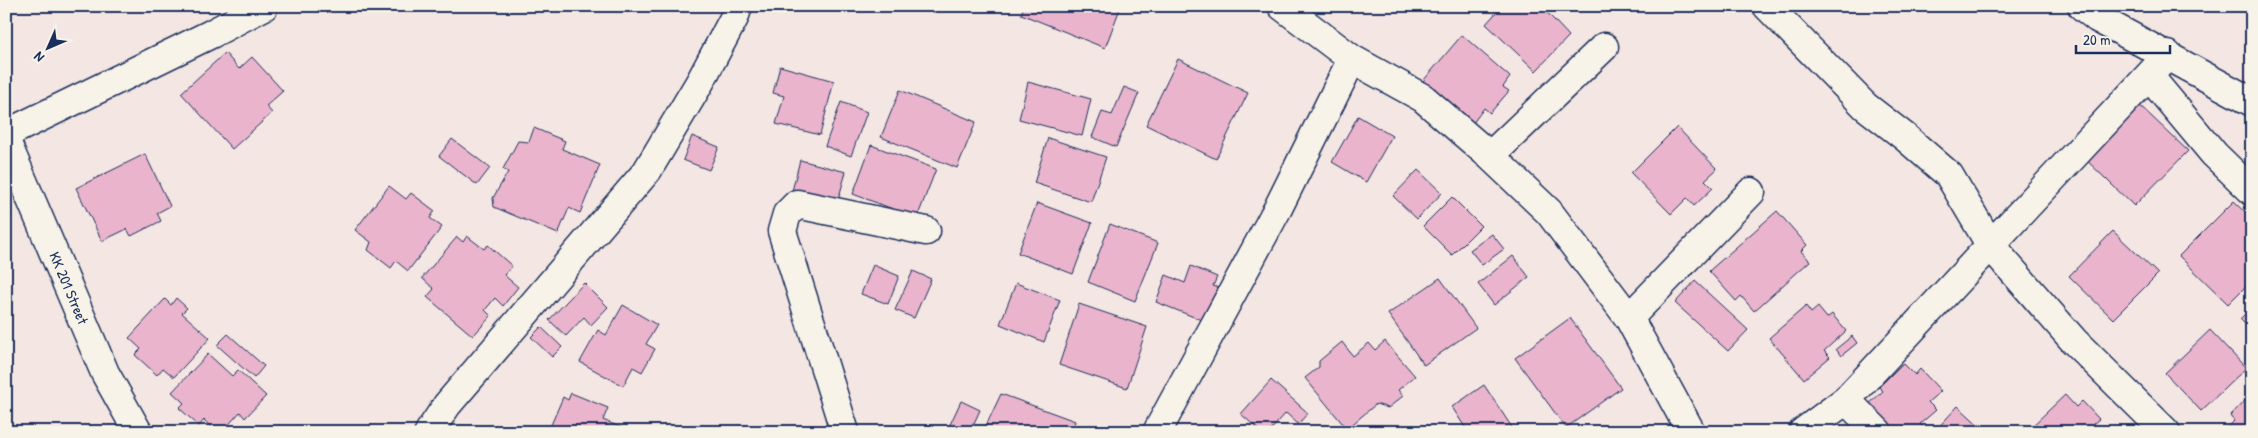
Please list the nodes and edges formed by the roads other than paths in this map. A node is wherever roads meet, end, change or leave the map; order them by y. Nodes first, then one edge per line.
1 (264, 6) edge
2 (738, 6) edge
3 (1282, 6) edge
4 (1767, 6) edge
5 (2082, 6) edge
6 (1604, 46) dead end
7 (2168, 55) junction
8 (1352, 59) junction
9 (2149, 76) junction
10 (2252, 102) edge
11 (6, 134) edge
12 (6, 141) edge
13 (1490, 156) junction
14 (2252, 191) edge
15 (1751, 192) dead end
16 (926, 231) dead end
17 (1991, 246) junction
18 (1629, 318) junction
19 (1846, 400) junction
20 (138, 432) edge
21 (428, 432) edge
22 (845, 432) edge
23 (1157, 432) edge
24 (1691, 432) edge
25 (1803, 432) edge
26 (1878, 432) edge
27 (2166, 432) edge

1 - 11 street
2 - 21 street
3 - 8 street
4 - 17 street
5 - 7 street
6 - 13 street
7 - 9 street
7 - 10 street
8 - 13 street
8 - 23 street
9 - 14 street
9 - 17 street
12 - 20 street, KK 201 Street
13 - 18 street
15 - 18 street
16 - 22 street
17 - 19 street
17 - 27 street
18 - 24 street
19 - 25 street
19 - 26 street

